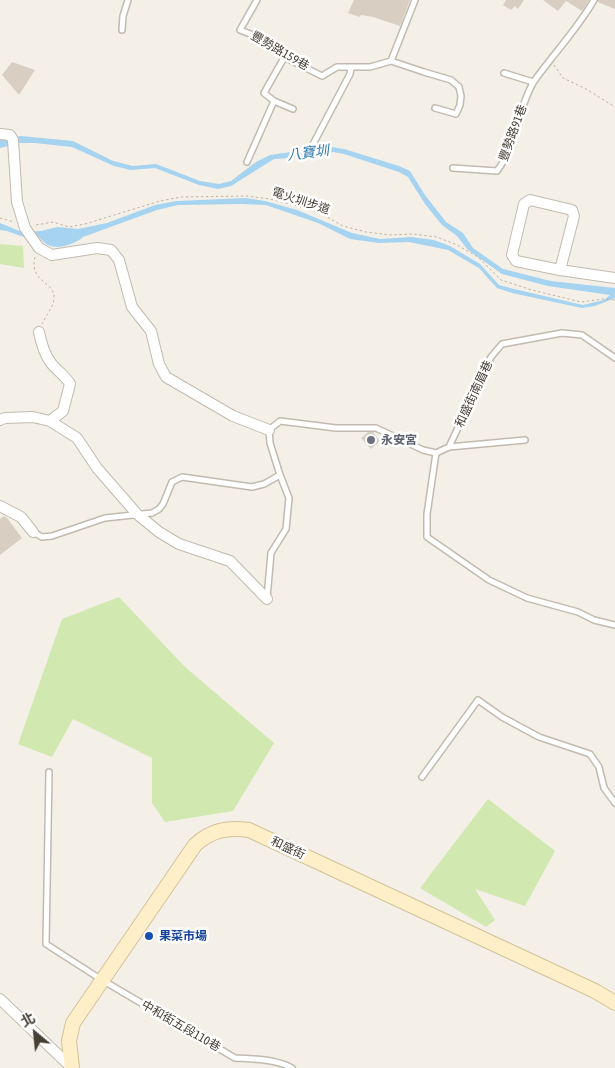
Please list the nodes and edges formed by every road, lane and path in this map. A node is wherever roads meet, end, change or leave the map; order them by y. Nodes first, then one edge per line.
1 (128, 0) edge
2 (257, 0) edge
3 (415, 0) edge
4 (594, 0) edge
5 (122, 30) dead end
6 (285, 56) junction
7 (553, 57) junction
8 (392, 61) junction
9 (351, 68) junction
10 (504, 73) dead end
11 (533, 82) junction
12 (274, 101) junction
13 (615, 107) edge
14 (435, 108) dead end
15 (293, 109) dead end
16 (0, 134) edge
17 (310, 150) dead end
18 (247, 162) dead end
19 (453, 168) dead end
20 (0, 218) edge
21 (25, 228) junction
22 (39, 248) junction
23 (560, 270) junction
24 (615, 278) edge
25 (615, 300) edge
26 (38, 332) joint
27 (615, 358) edge
28 (0, 420) edge
29 (50, 422) junction
30 (269, 430) junction
31 (525, 440) dead end
32 (448, 447) junction
33 (436, 453) junction
34 (280, 475) junction
35 (0, 506) edge
36 (137, 514) junction
37 (32, 532) joint
38 (267, 599) joint
39 (615, 625) edge
40 (49, 772) dead end
41 (422, 777) dead end
42 (615, 803) edge
43 (102, 980) junction
44 (0, 999) edge
45 (615, 1003) edge
46 (71, 1068) edge
47 (292, 1068) edge

1 - 5 lane
2 - 6 lane, 豐勢路159巷
3 - 8 lane
4 - 7 lane, 豐勢路91巷
6 - 9 lane, 豐勢路159巷
6 - 12 lane
7 - 11 lane, 豐勢路91巷
7 - 13 path
8 - 9 lane
8 - 14 lane
9 - 17 lane
10 - 11 lane
11 - 19 lane, 豐勢路91巷
12 - 15 lane
12 - 18 lane
16 - 21 street
20 - 21 path
21 - 22 street
21 - 25 path, 電火圳步道
22 - 26 path
22 - 30 street
23 - 23 street
23 - 24 street
26 - 29 street
27 - 32 lane, 和盛街南眉巷
28 - 29 street
29 - 36 street
30 - 33 lane
30 - 34 lane
31 - 32 lane, 和盛街南眉巷
32 - 33 lane, 和盛街南眉巷
33 - 39 lane
34 - 36 lane
34 - 38 lane
35 - 37 street
36 - 37 lane
36 - 38 street
40 - 43 lane, 中和街五段110巷
41 - 42 lane
43 - 45 main road, 和盛街
43 - 46 main road, 和盛街
43 - 47 lane, 中和街五段110巷
44 - 46 street

